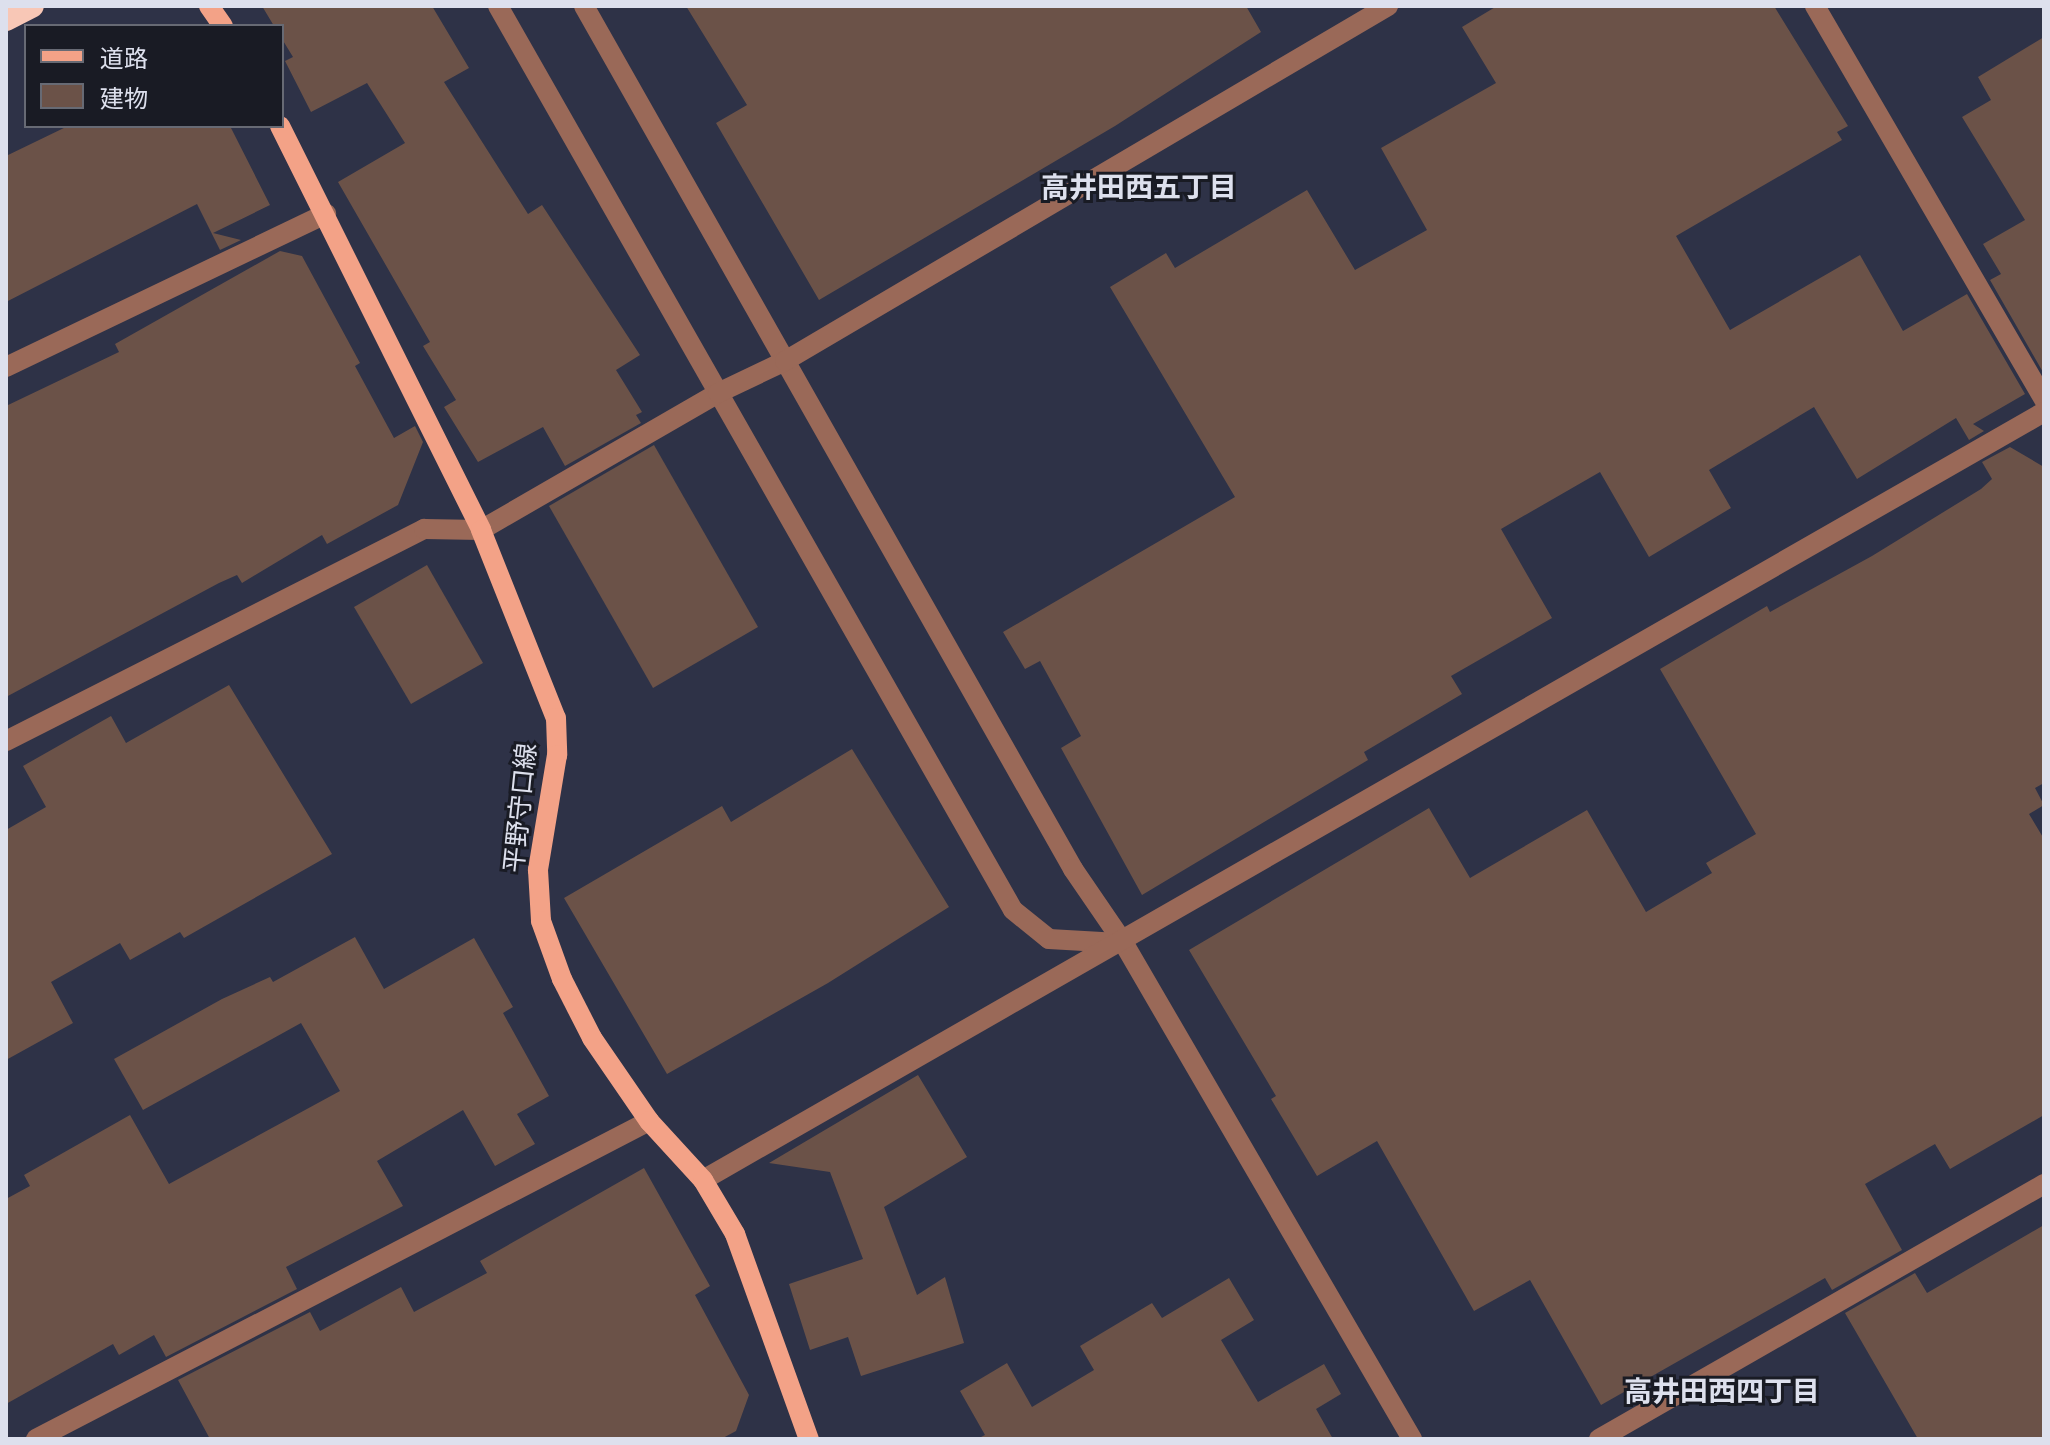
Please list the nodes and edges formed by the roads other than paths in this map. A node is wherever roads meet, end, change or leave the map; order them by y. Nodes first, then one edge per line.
1 (32, 6) edge
2 (209, 6) edge
3 (498, 6) edge
4 (584, 6) edge
5 (1388, 6) edge
6 (1815, 6) edge
7 (6, 19) edge
8 (222, 24) edge
9 (281, 128) edge
10 (326, 214) junction
11 (785, 361) junction
12 (6, 367) edge
13 (718, 393) junction
14 (2044, 400) edge
15 (2044, 412) edge
16 (481, 530) junction
17 (6, 741) edge
18 (1123, 942) junction
19 (649, 1121) junction
20 (703, 1180) junction
21 (2044, 1184) edge
22 (36, 1439) edge
23 (809, 1439) edge
24 (1412, 1439) edge
25 (1599, 1439) edge

1 - 7 highway
2 - 8 main road
3 - 13 street
4 - 11 street
5 - 11 street
6 - 14 street
9 - 10 main road, 平野守口線
10 - 12 street
10 - 16 main road, 平野守口線
11 - 13 street
11 - 18 street
13 - 16 street
13 - 18 street
15 - 18 street
16 - 17 street
16 - 19 main road, 平野守口線
18 - 20 street
18 - 24 street
19 - 20 main road, 平野守口線
19 - 22 street
20 - 23 main road, 平野守口線
21 - 25 street

